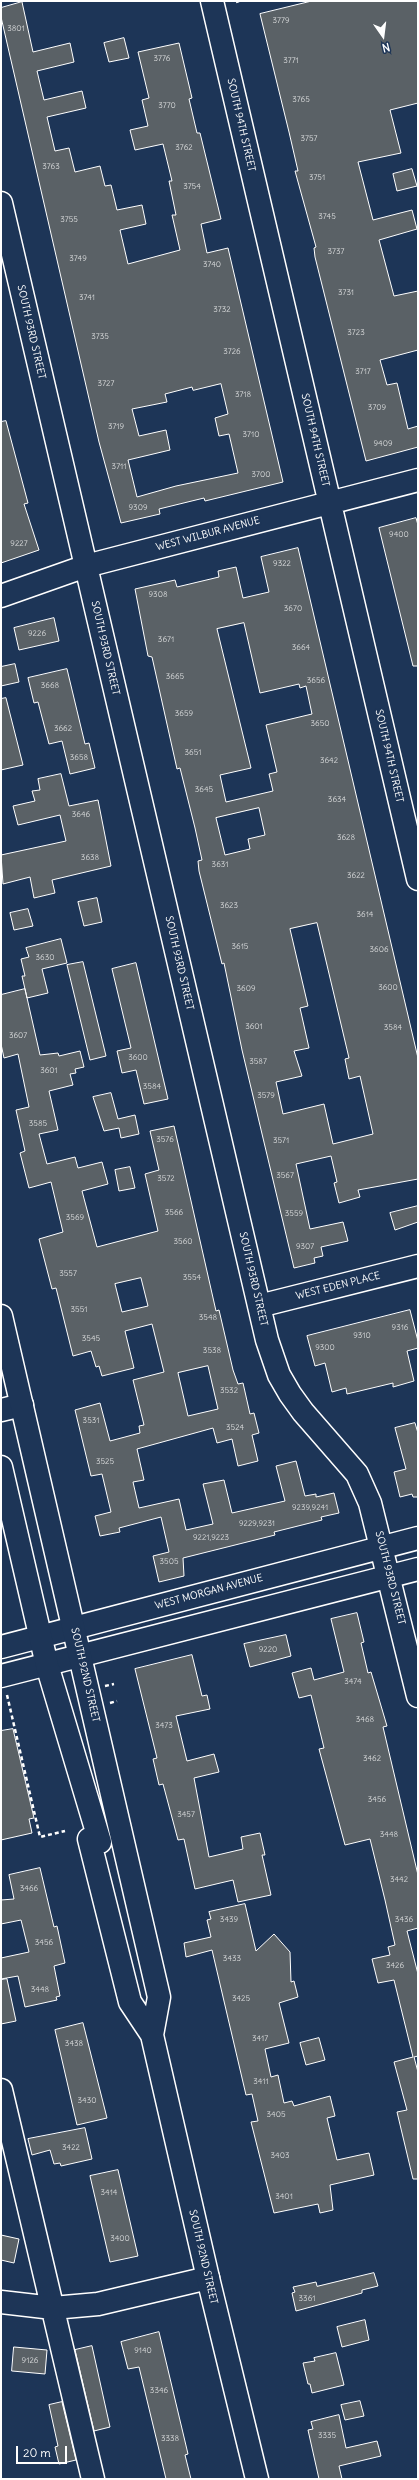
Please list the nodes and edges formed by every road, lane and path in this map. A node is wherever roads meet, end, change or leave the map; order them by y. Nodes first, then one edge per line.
1 (212, 1) edge
2 (1, 203) edge
3 (418, 480) edge
4 (329, 503) junction
5 (86, 566) junction
6 (1, 596) edge
7 (418, 879) edge
8 (418, 1266) edge
9 (259, 1306) junction
10 (1, 1316) edge
11 (22, 1405) junction
12 (1, 1410) edge
13 (1, 1467) edge
14 (418, 1538) edge
15 (382, 1548) junction
16 (418, 1569) edge
17 (390, 1576) junction
18 (190, 1597) junction
19 (196, 1625) junction
20 (74, 1629) junction
21 (41, 1637) junction
22 (1, 1647) edge
23 (80, 1656) junction
24 (47, 1664) junction
25 (4, 1685) edge
26 (418, 1696) edge
27 (65, 1830) dead end
28 (152, 2035) junction
29 (1, 2090) edge
30 (208, 2278) junction
31 (1, 2302) edge
32 (53, 2308) junction
33 (94, 2479) edge
34 (257, 2479) edge

1 - 4 street, SOUTH 94TH STREET
2 - 5 street, SOUTH 93RD STREET
3 - 4 street, WEST WILBUR AVENUE
4 - 5 street, WEST WILBUR AVENUE
4 - 7 street, SOUTH 94TH STREET
5 - 6 street, WEST WILBUR AVENUE
5 - 9 street, SOUTH 93RD STREET
8 - 9 street, WEST EDEN PLACE
9 - 15 street, SOUTH 93RD STREET
10 - 11 street, SOUTH 92ND STREET
11 - 12 street
11 - 20 street, SOUTH 92ND STREET
13 - 21 street, SOUTH 92ND STREET
14 - 15 street, WEST MORGAN AVENUE
15 - 17 street, SOUTH 93RD STREET
15 - 18 street, WEST MORGAN AVENUE
16 - 17 street
17 - 19 street
17 - 26 street, SOUTH 93RD STREET
18 - 19 street
18 - 20 street, WEST MORGAN AVENUE
19 - 23 street
20 - 21 street, WEST MORGAN AVENUE
20 - 23 street, SOUTH 92ND STREET
21 - 22 street, WEST MORGAN AVENUE
21 - 24 street, SOUTH 92ND STREET
23 - 24 street
23 - 28 street, SOUTH 92ND STREET
24 - 25 street
24 - 28 street, SOUTH 92ND STREET
25 - 27 path
28 - 30 street, SOUTH 92ND STREET
29 - 32 street
30 - 32 street
30 - 34 street, SOUTH 92ND STREET
31 - 32 street
32 - 33 street

